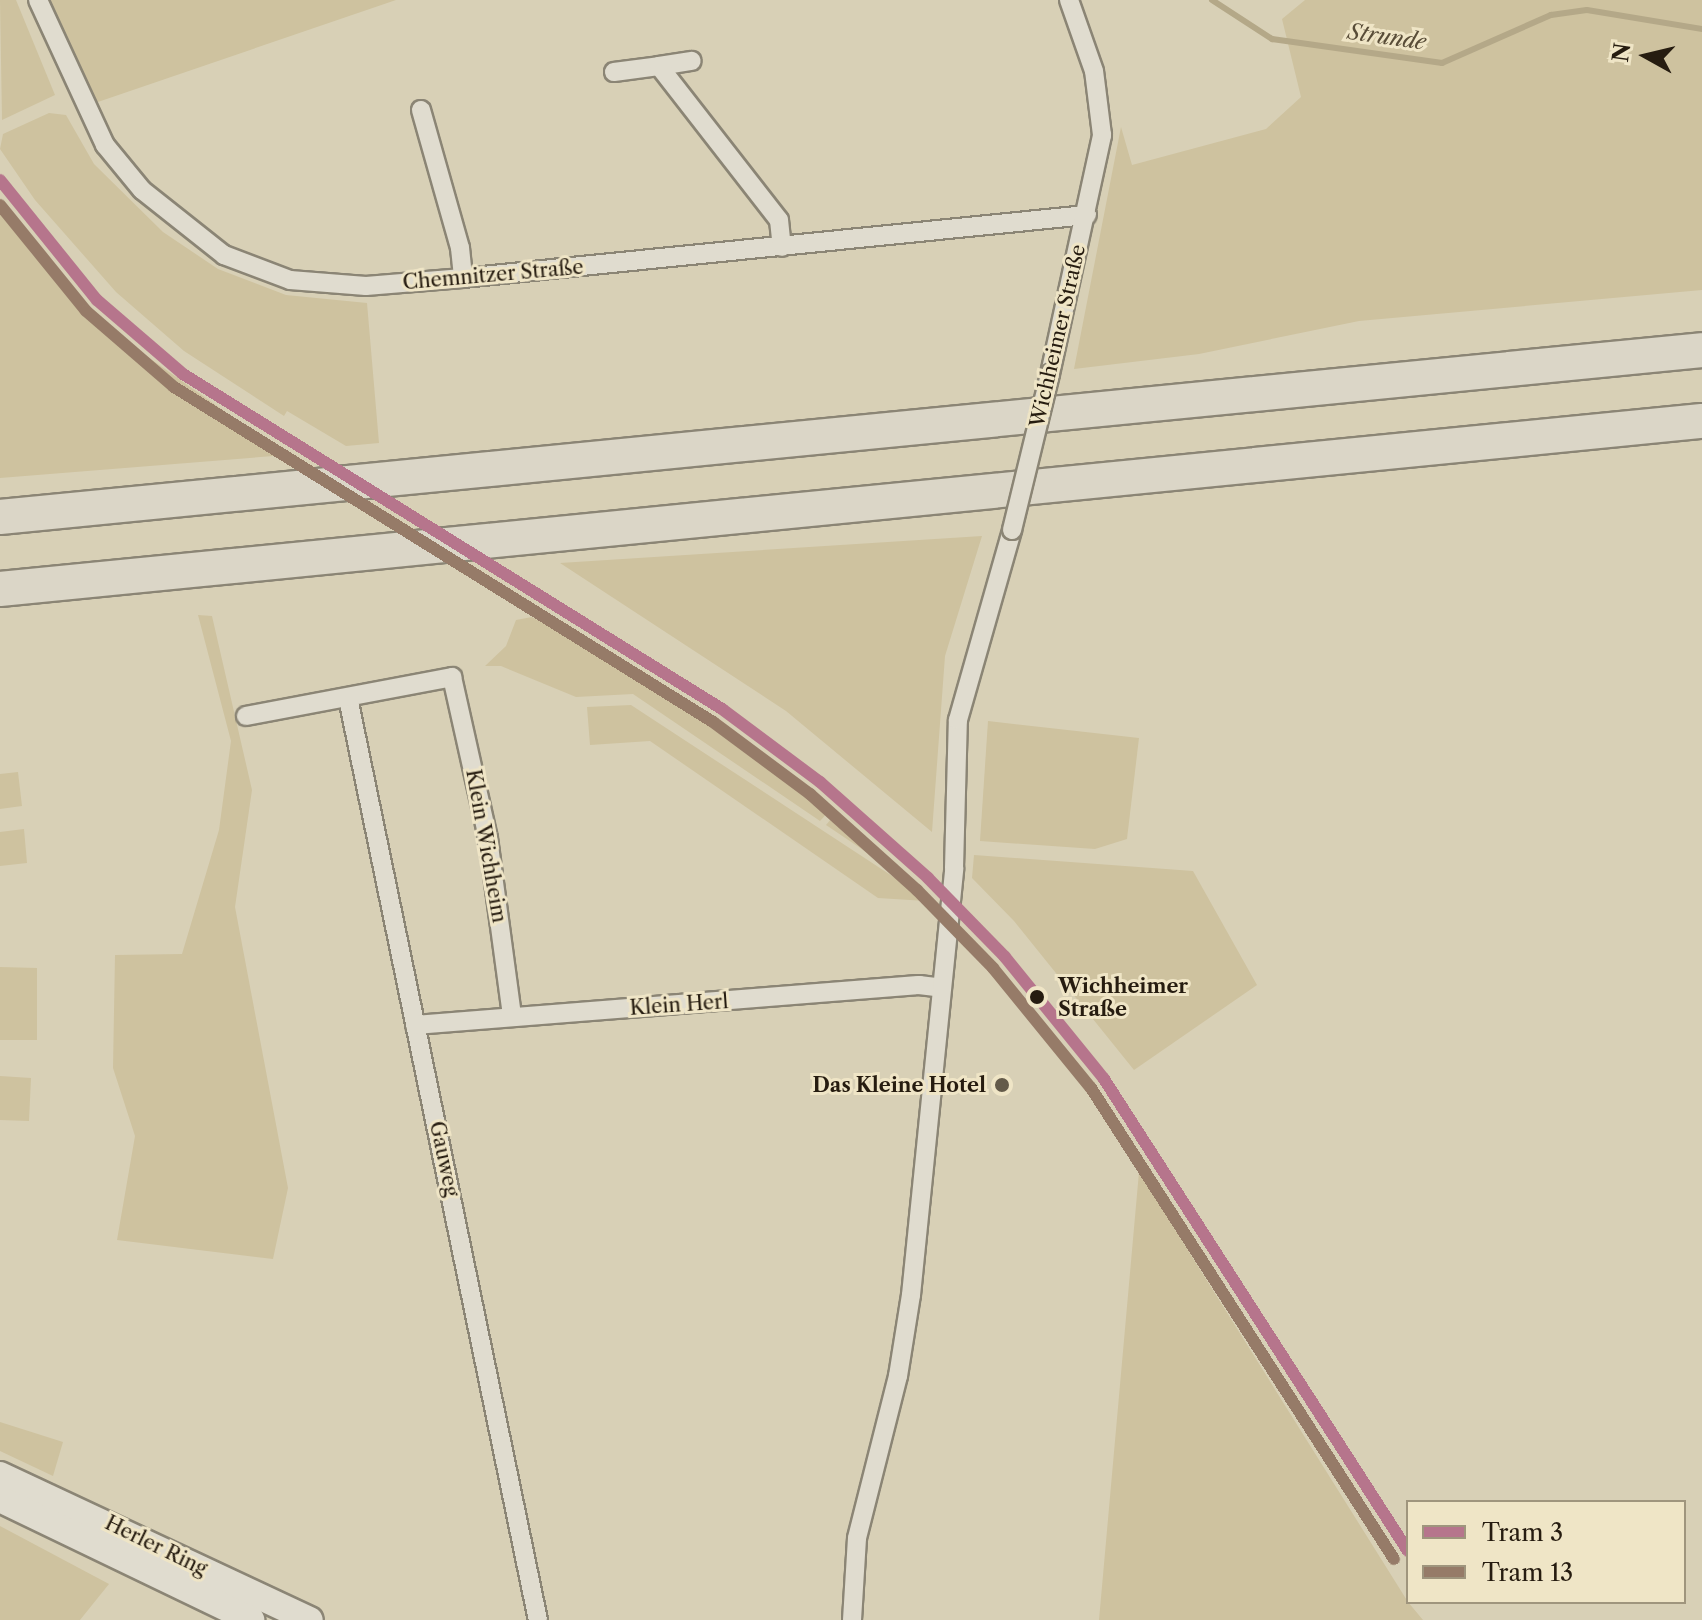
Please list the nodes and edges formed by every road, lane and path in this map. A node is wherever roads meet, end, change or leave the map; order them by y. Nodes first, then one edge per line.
1 (38, 0) edge
2 (1069, 0) edge
3 (692, 61) dead end
4 (659, 66) junction
5 (614, 72) dead end
6 (421, 110) dead end
7 (1087, 215) junction
8 (782, 247) junction
9 (463, 278) junction
10 (1702, 350) edge
11 (1702, 421) edge
12 (0, 517) edge
13 (0, 589) edge
14 (348, 698) junction
15 (246, 716) dead end
16 (942, 988) junction
17 (512, 1016) junction
18 (415, 1025) junction
19 (0, 1475) edge
20 (0, 1499) edge
21 (251, 1620) edge
22 (310, 1620) edge
23 (538, 1620) edge
24 (852, 1620) edge

1 - 9 street, Chemnitzer Straße
2 - 7 street, Wichheimer Straße
3 - 4 street
4 - 5 street
4 - 8 street
6 - 9 street
7 - 8 street, Chemnitzer Straße
7 - 16 street, Wichheimer Straße, bridge
8 - 9 street, Chemnitzer Straße
10 - 12 highway
11 - 13 highway
14 - 15 street
14 - 17 street, Klein Wichheim
14 - 18 street, Gauweg
16 - 17 street, Klein Herl
16 - 24 street, Wichheimer Straße
17 - 18 street, Klein Herl
18 - 23 street, Gauweg
19 - 22 main road, Herler Ring
20 - 21 main road, Herler Ring

